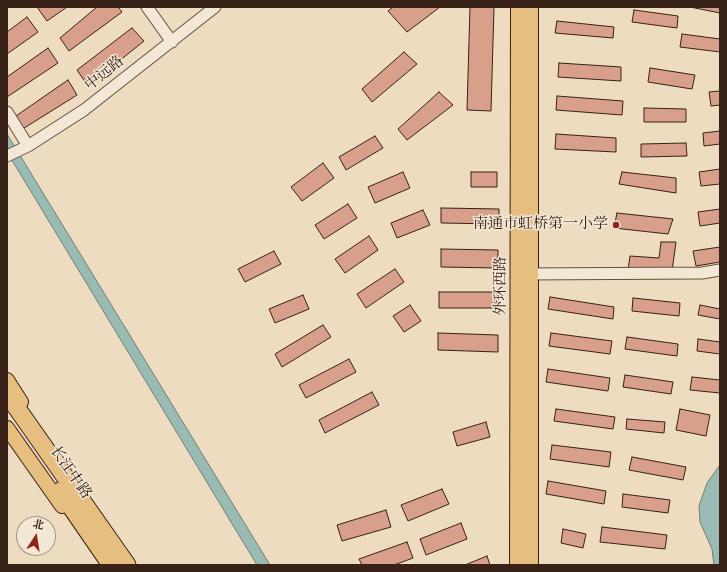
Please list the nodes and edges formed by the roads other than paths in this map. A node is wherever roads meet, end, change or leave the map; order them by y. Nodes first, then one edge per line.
1 (147, 7) edge
2 (215, 7) edge
3 (518, 7) edge
4 (531, 7) edge
5 (172, 42) junction
6 (7, 112) edge
7 (24, 147) junction
8 (7, 156) edge
9 (720, 270) edge
10 (525, 274) junction
11 (7, 380) edge
12 (7, 394) edge
13 (7, 413) edge
14 (7, 428) edge
15 (104, 565) edge
16 (111, 565) edge
17 (127, 565) edge
18 (134, 565) edge
19 (518, 565) edge
20 (531, 565) edge

1 - 5 street
2 - 5 street, 中远路
3 - 10 main road, 外环西路
4 - 10 main road, 外环西路
5 - 7 street, 中远路
6 - 7 street
7 - 8 street, 中远路
9 - 10 street
10 - 19 main road, 外环西路
10 - 20 main road, 外环西路
11 - 18 main road, 长江中路
12 - 17 highway, 长江中路
13 - 16 highway, 长江中路
14 - 15 main road, 长江中路

